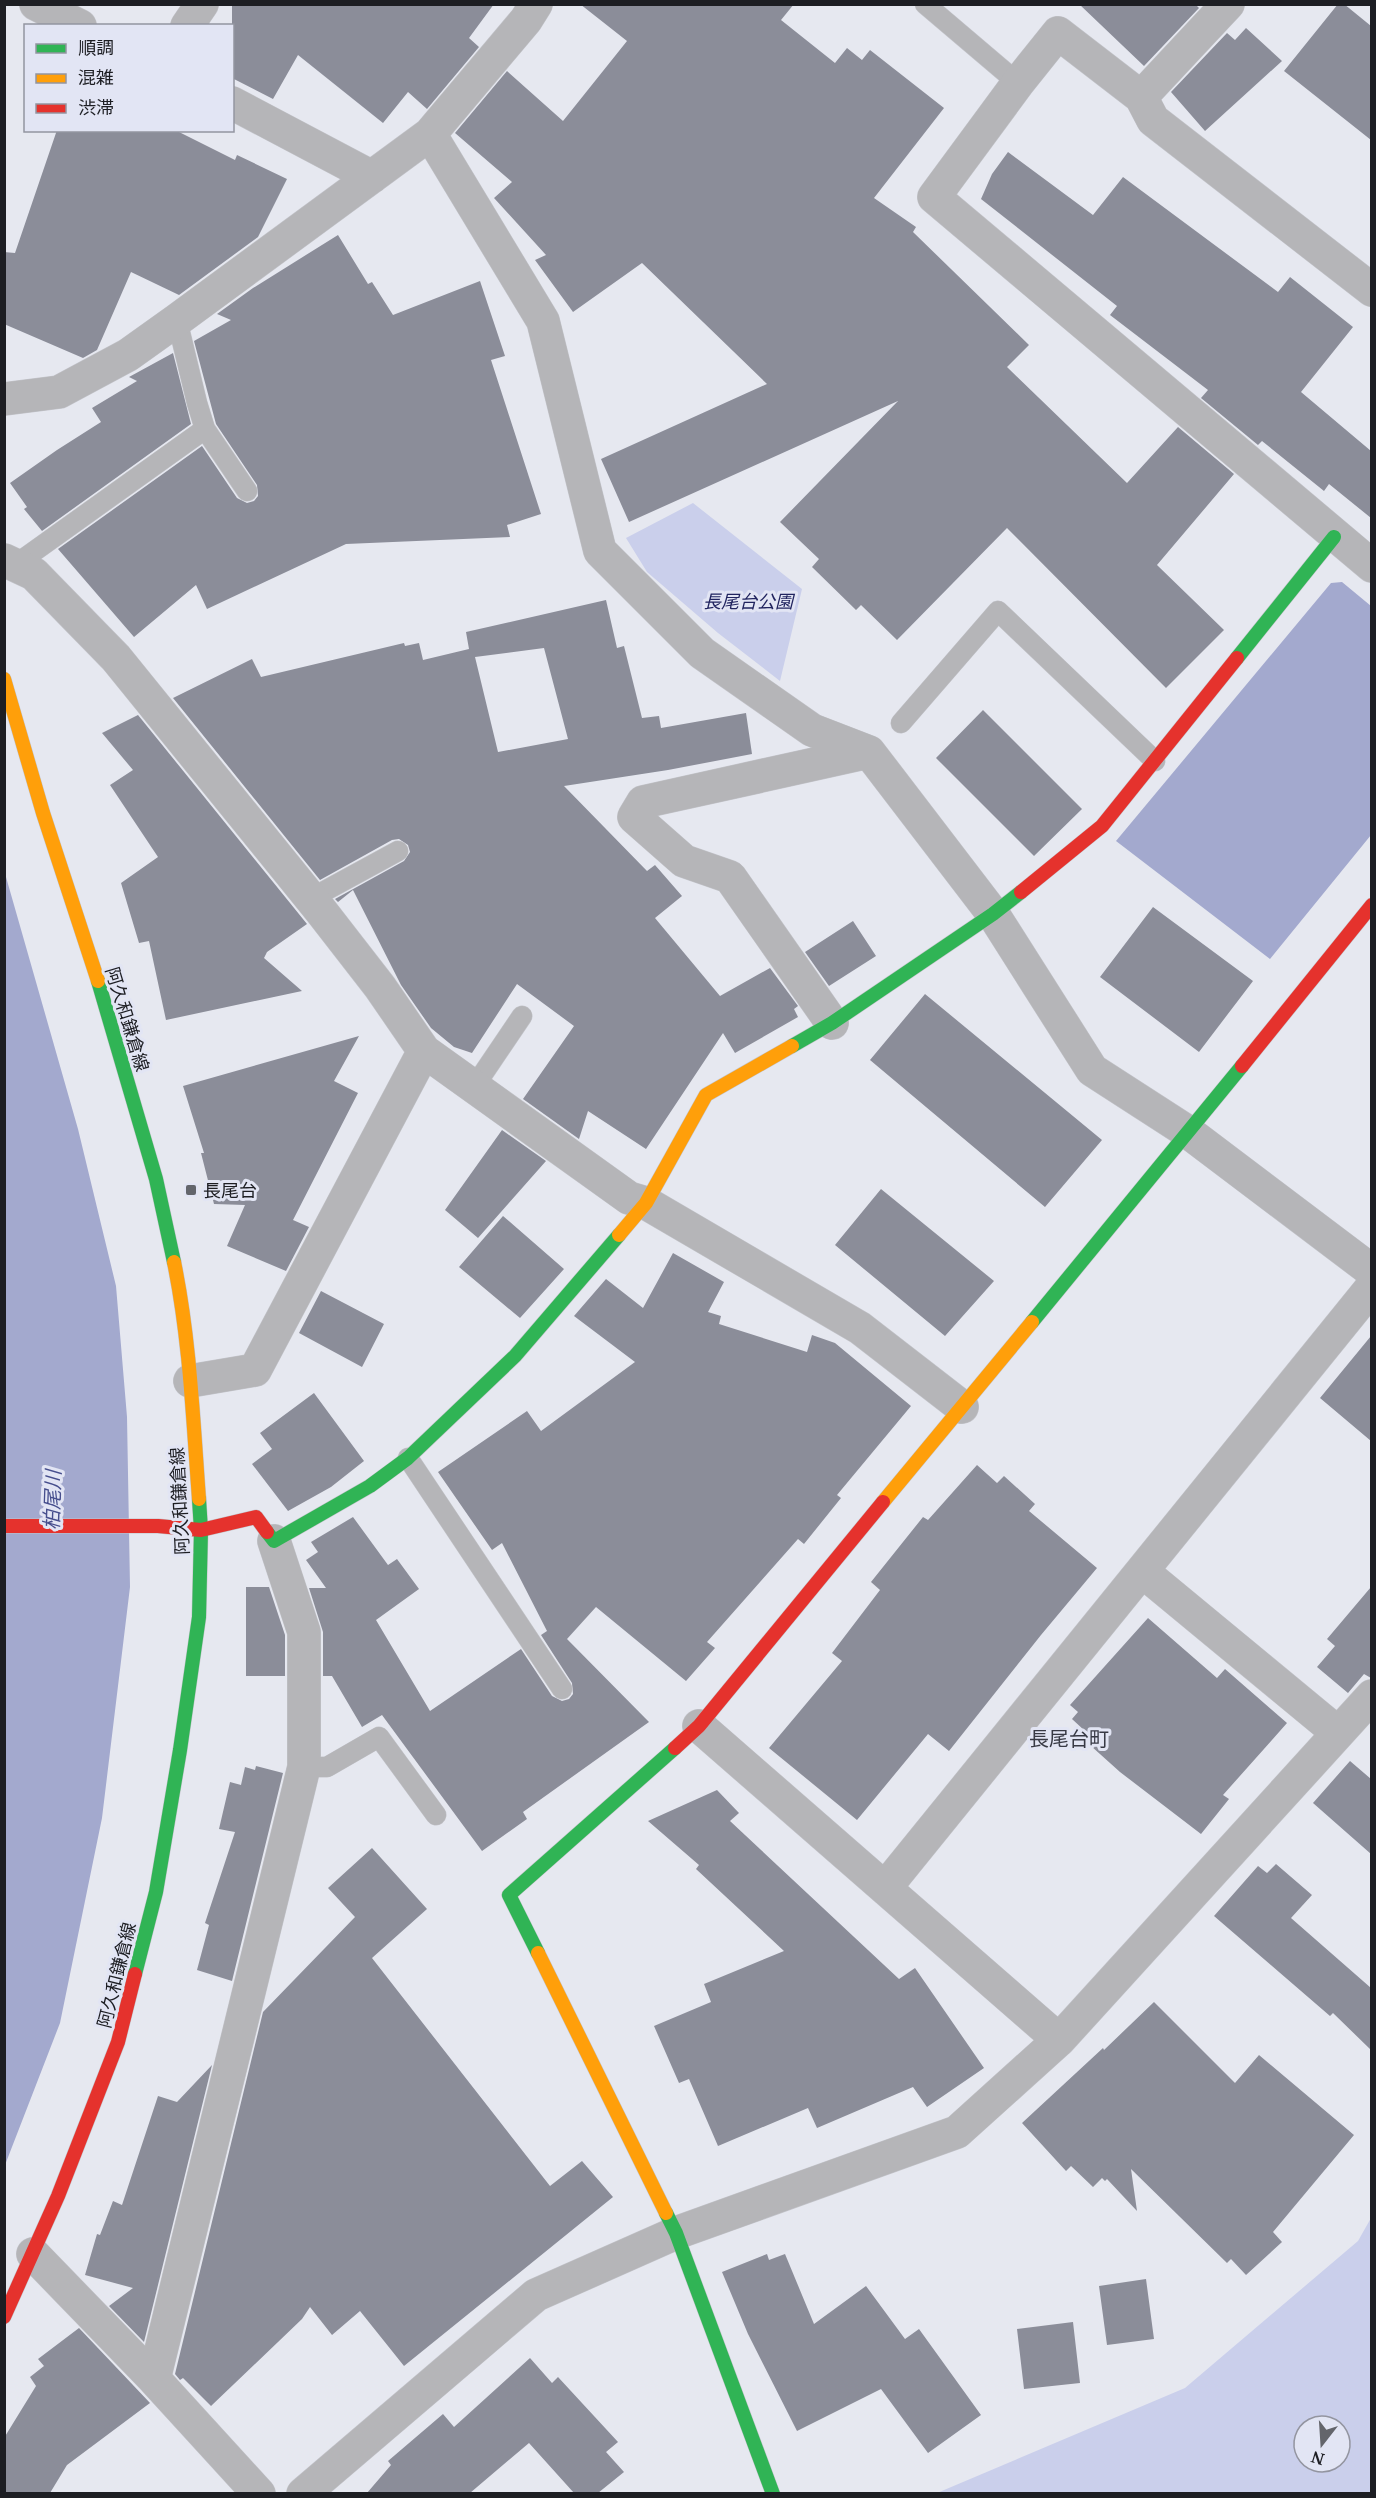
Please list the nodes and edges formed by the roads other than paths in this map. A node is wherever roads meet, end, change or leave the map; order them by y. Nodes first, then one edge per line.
1 (36, 4) edge
2 (202, 4) edge
3 (536, 4) edge
4 (925, 4) edge
5 (1228, 4) edge
6 (76, 24) edge
7 (189, 24) edge
8 (1018, 83) junction
9 (1141, 97) junction
10 (234, 104) edge
11 (430, 134) junction
12 (372, 177) junction
13 (1367, 277) edge
14 (177, 321) junction
15 (4, 399) edge
16 (205, 429) junction
17 (247, 491) dead end
18 (1334, 537) junction
19 (10, 563) edge
20 (1371, 567) edge
21 (4, 679) edge
22 (901, 723) dead end
23 (869, 752) junction
24 (1155, 761) junction
25 (398, 851) dead end
26 (310, 899) junction
27 (1371, 905) edge
28 (993, 914) junction
29 (522, 1016) dead end
30 (832, 1023) junction
31 (424, 1051) junction
32 (474, 1087) junction
33 (1188, 1132) junction
34 (646, 1203) junction
35 (1371, 1270) edge
36 (1371, 1287) edge
37 (190, 1381) junction
38 (962, 1407) junction
39 (408, 1458) junction
40 (4, 1526) edge
41 (201, 1530) junction
42 (274, 1541) junction
43 (1142, 1571) junction
44 (562, 1689) dead end
45 (1371, 1696) edge
46 (699, 1726) junction
47 (1338, 1733) junction
48 (304, 1767) junction
49 (436, 1815) dead end
50 (885, 1888) junction
51 (1059, 2040) junction
52 (676, 2233) junction
53 (33, 2254) junction
54 (4, 2317) edge
55 (154, 2379) junction
56 (259, 2493) edge
57 (303, 2493) edge
58 (773, 2493) edge

1 - 6 street
2 - 7 street
3 - 11 street
4 - 8 lane
5 - 9 street
8 - 9 street
8 - 18 street
9 - 13 street
10 - 12 street
11 - 12 street
11 - 23 street
12 - 14 street
14 - 15 street
14 - 16 lane
16 - 17 lane
16 - 19 lane
18 - 20 street
18 - 24 street
19 - 26 street
21 - 37 street, 阿久和鎌倉線
22 - 24 lane
23 - 28 street
23 - 30 street
24 - 28 street
25 - 26 lane
26 - 31 street
27 - 33 street
28 - 30 street
28 - 33 street
29 - 32 lane
30 - 34 street
31 - 32 street
31 - 37 street
32 - 34 street
33 - 35 street
33 - 38 street
34 - 38 street
34 - 39 street
36 - 43 street
37 - 41 street, 阿久和鎌倉線
38 - 46 street
39 - 42 street
39 - 44 lane
40 - 41 street
41 - 42 street
41 - 53 street, 阿久和鎌倉線
42 - 48 street
43 - 47 street
43 - 50 street
45 - 47 street
46 - 50 street
46 - 52 street
47 - 51 street
48 - 49 lane
48 - 55 street
50 - 51 street
51 - 52 street
52 - 57 street
52 - 58 street
53 - 54 street, 阿久和鎌倉線
53 - 55 street
55 - 56 street

